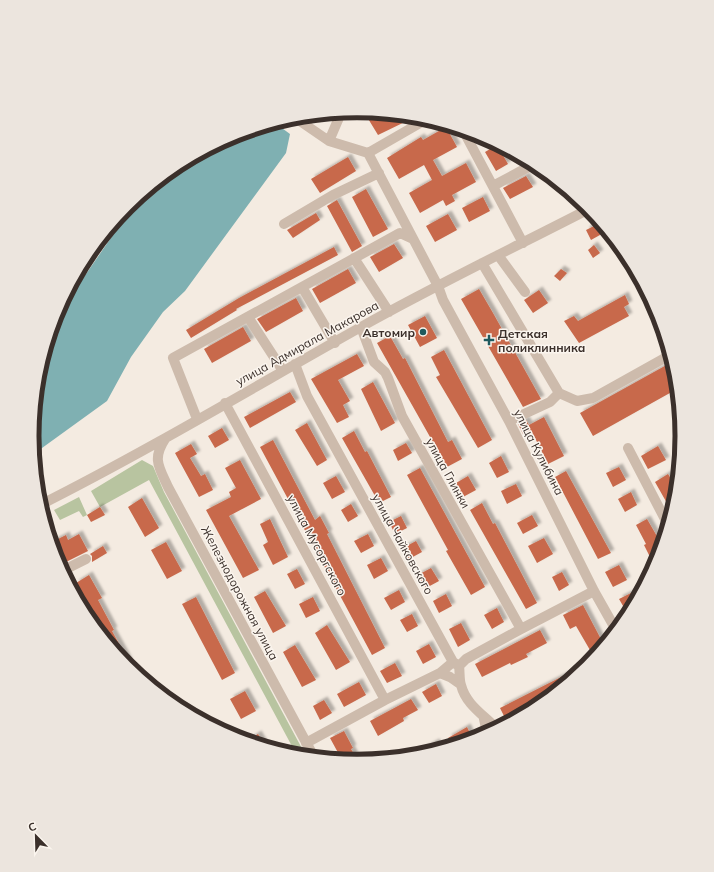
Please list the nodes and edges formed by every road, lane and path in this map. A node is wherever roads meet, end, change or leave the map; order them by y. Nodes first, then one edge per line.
1 (338, 119) edge
2 (303, 123) edge
3 (418, 124) edge
4 (467, 138) edge
5 (329, 141) junction
6 (368, 153) junction
7 (527, 168) edge
8 (378, 173) junction
9 (493, 186) junction
10 (583, 212) edge
11 (284, 224) dead end
12 (413, 239) junction
13 (523, 243) junction
14 (498, 255) junction
15 (354, 258) junction
16 (482, 264) junction
17 (438, 286) junction
18 (302, 287) junction
19 (524, 292) dead end
20 (389, 312) junction
21 (248, 317) junction
22 (361, 327) junction
23 (335, 343) junction
24 (665, 358) edge
25 (295, 364) junction
26 (283, 371) junction
27 (559, 393) junction
28 (225, 403) junction
29 (196, 419) junction
30 (509, 421) junction
31 (165, 439) junction
32 (628, 448) dead end
33 (46, 502) edge
34 (664, 518) edge
35 (86, 560) dead end
36 (68, 568) edge
37 (594, 591) junction
38 (613, 624) edge
39 (521, 629) junction
40 (456, 664) junction
41 (440, 673) junction
42 (460, 684) junction
43 (385, 700) junction
44 (484, 719) junction
45 (491, 724) edge
46 (486, 727) edge
47 (306, 743) junction
48 (310, 750) edge

1 - 5 street
2 - 5 street
3 - 6 street
4 - 9 street
5 - 6 street
6 - 8 street, улица Кулибина
7 - 9 street
8 - 11 street
8 - 12 street, улица Кулибина
9 - 13 street
10 - 13 street, улица Адмирала Макарова
12 - 15 street
12 - 17 street, улица Кулибина
13 - 14 street, улица Адмирала Макарова
14 - 16 street, улица Адмирала Макарова
14 - 19 street
15 - 18 street
15 - 20 street
16 - 17 street, улица Адмирала Макарова
16 - 27 street
17 - 20 street, улица Адмирала Макарова
17 - 30 street, улица Кулибина
18 - 21 street
18 - 23 street
20 - 22 street, улица Адмирала Макарова
21 - 26 street
21 - 29 street
22 - 23 street, улица Адмирала Макарова
22 - 39 street, улица Глинки
23 - 25 street, улица Адмирала Макарова
24 - 27 street
25 - 26 street, улица Адмирала Макарова
25 - 40 street, улица Чайковского
26 - 28 street, улица Адмирала Макарова
27 - 30 street
28 - 29 street, улица Адмирала Макарова
28 - 43 street, улица Мусоргского
29 - 31 street, улица Адмирала Макарова
30 - 37 street, улица Кулибина
31 - 33 street, улица Адмирала Макарова
31 - 47 street, Железнодорожная улица
32 - 34 street
35 - 36 street
37 - 38 street, улица Кулибина
37 - 39 street
39 - 40 street
40 - 41 street
40 - 42 street, улица Чайковского
41 - 42 street
41 - 43 street
42 - 44 street, улица Чайковского
43 - 47 street
44 - 45 street, улица Чайковского
44 - 46 street
47 - 48 street, Железнодорожная улица

